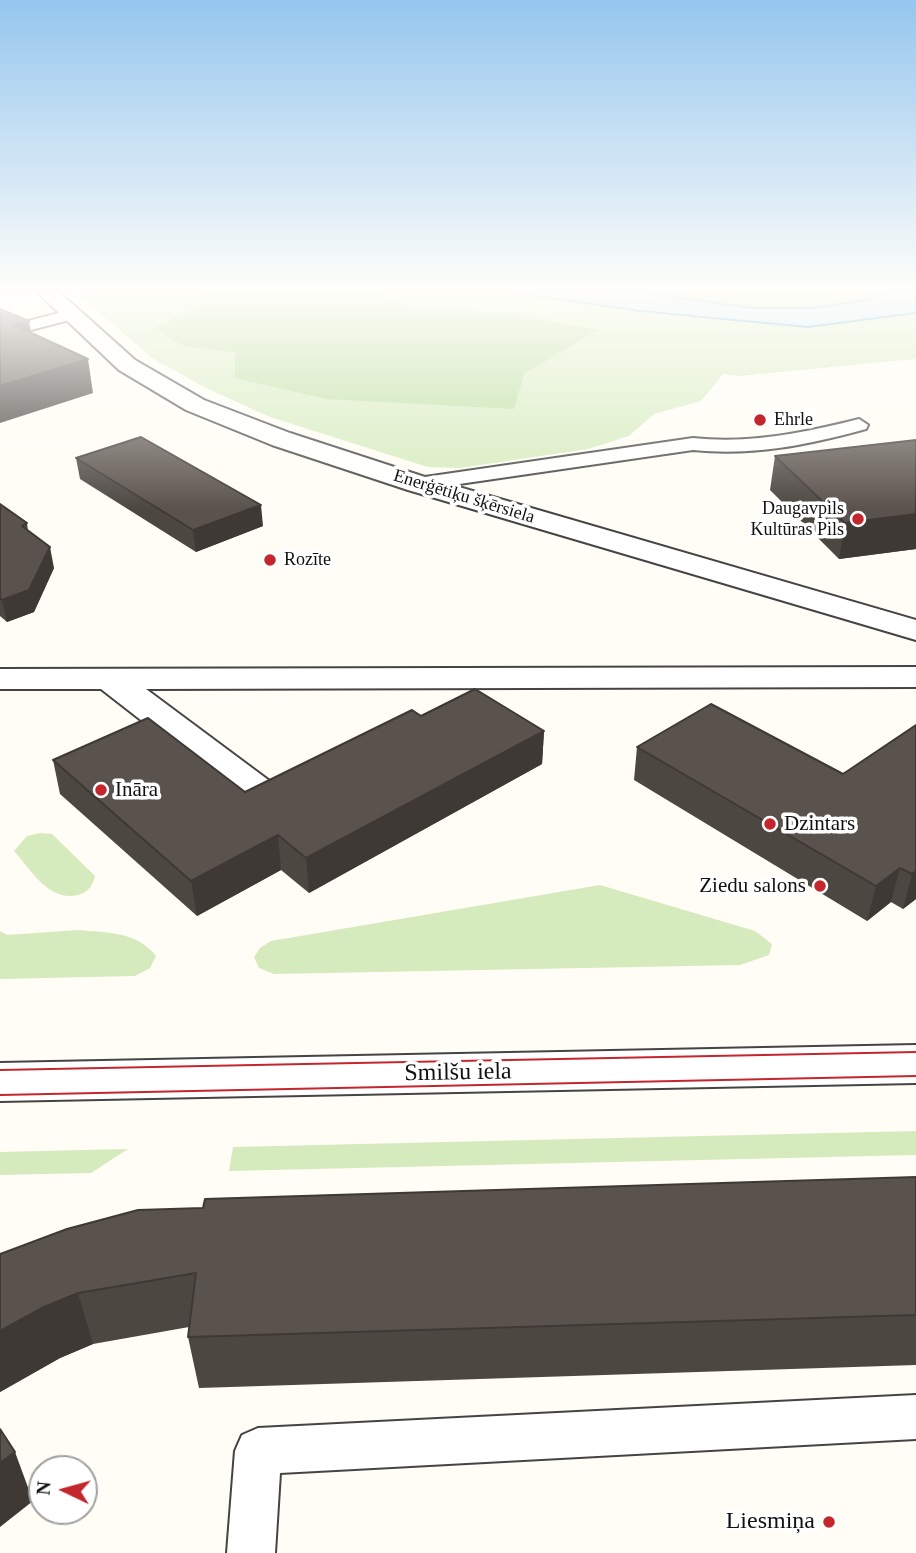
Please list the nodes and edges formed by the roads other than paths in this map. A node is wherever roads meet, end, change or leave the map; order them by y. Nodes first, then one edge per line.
1 (126, 364) edge
2 (859, 425) dead end
3 (418, 484) junction
4 (916, 630) edge
5 (916, 677) edge
6 (501, 678) junction
7 (0, 679) edge
8 (110, 679) junction
9 (432, 714) edge
10 (327, 768) edge
11 (916, 1064) edge
12 (0, 1082) edge
13 (916, 1418) edge
14 (251, 1553) edge

1 - 3 street, Enerģētiķu šķērsiela
2 - 3 lane
3 - 4 street, Enerģētiķu šķērsiela
5 - 6 street
6 - 8 street
6 - 9 street
7 - 8 street
8 - 10 street
11 - 12 street, Smilšu iela
13 - 14 lane

